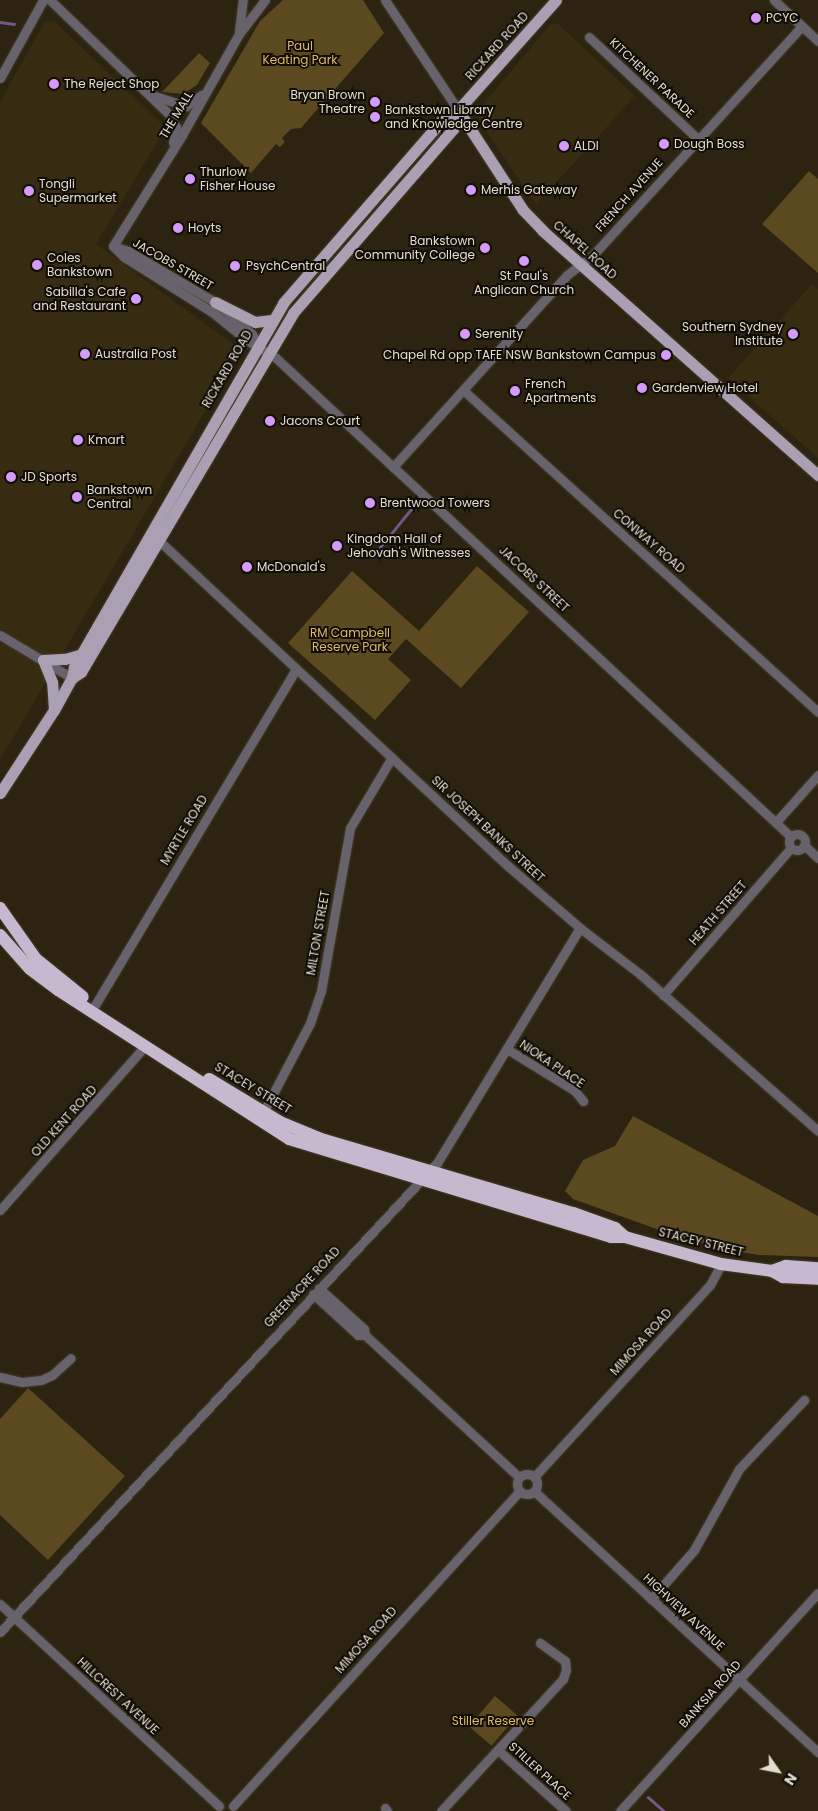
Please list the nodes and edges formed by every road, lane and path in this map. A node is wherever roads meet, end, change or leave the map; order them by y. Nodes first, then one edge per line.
1 (42, 0) edge
2 (50, 0) edge
3 (243, 0) edge
4 (265, 0) edge
5 (385, 0) edge
6 (774, 0) edge
7 (553, 1) edge
8 (802, 26) junction
9 (239, 34) junction
10 (589, 37) dead end
11 (818, 41) edge
12 (0, 78) edge
13 (146, 91) junction
14 (204, 92) junction
15 (458, 110) junction
16 (697, 138) junction
17 (173, 146) junction
18 (113, 246) junction
19 (580, 264) junction
20 (215, 302) junction
21 (272, 320) junction
22 (258, 344) junction
23 (269, 353) junction
24 (463, 390) junction
25 (393, 467) junction
26 (818, 475) edge
27 (155, 536) junction
28 (0, 635) edge
29 (82, 654) junction
30 (43, 660) junction
31 (296, 669) junction
32 (72, 678) junction
33 (54, 710) junction
34 (818, 712) edge
35 (392, 757) junction
36 (818, 775) edge
37 (0, 793) edge
38 (776, 822) junction
39 (790, 836) junction
40 (804, 845) junction
41 (790, 848) junction
42 (818, 858) edge
43 (0, 908) edge
44 (580, 928) junction
45 (0, 936) edge
46 (663, 994) junction
47 (95, 1005) junction
48 (144, 1047) junction
49 (507, 1048) junction
50 (583, 1101) dead end
51 (263, 1113) junction
52 (818, 1131) edge
53 (430, 1170) junction
54 (421, 1181) junction
55 (0, 1210) edge
56 (625, 1237) junction
57 (721, 1264) junction
58 (818, 1268) edge
59 (772, 1271) junction
60 (791, 1278) junction
61 (818, 1279) edge
62 (818, 1286) edge
63 (316, 1291) junction
64 (71, 1358) dead end
65 (0, 1377) edge
66 (804, 1400) dead end
67 (534, 1477) junction
68 (519, 1478) junction
69 (520, 1491) junction
70 (534, 1491) junction
71 (818, 1593) edge
72 (651, 1598) junction
73 (0, 1604) edge
74 (14, 1617) junction
75 (0, 1632) edge
76 (540, 1643) dead end
77 (739, 1680) junction
78 (498, 1750) junction
79 (818, 1752) edge
80 (218, 1808) edge
81 (234, 1808) edge
82 (442, 1811) edge
83 (566, 1811) edge
84 (620, 1811) edge

1 - 12 street
2 - 13 street
3 - 9 street
4 - 9 street, THE MALL
5 - 15 street, CHAPEL ROAD
6 - 8 street
7 - 15 main road, RICKARD ROAD
8 - 11 street
8 - 16 street, FRENCH AVENUE
9 - 14 street, THE MALL
10 - 16 street, KITCHENER PARADE
13 - 14 street
13 - 17 street
14 - 17 street, THE MALL
15 - 19 main road, CHAPEL ROAD
15 - 21 main road, RICKARD ROAD
15 - 23 main road, RICKARD ROAD
16 - 19 street, FRENCH AVENUE
17 - 18 street, THE MALL
18 - 20 street, JACOBS STREET
18 - 22 street, JACOBS STREET
19 - 24 street, FRENCH AVENUE
19 - 26 main road, CHAPEL ROAD
20 - 21 main road
20 - 22 street, JACOBS STREET
21 - 22 main road, RICKARD ROAD
22 - 23 street, JACOBS STREET
22 - 27 main road, RICKARD ROAD
23 - 25 street, JACOBS STREET
23 - 27 main road, RICKARD ROAD
24 - 25 street, FRENCH AVENUE
24 - 34 street, CONWAY ROAD
25 - 38 street, JACOBS STREET
27 - 29 main road, RICKARD ROAD
27 - 31 street, SIR JOSEPH BANKS STREET
27 - 32 main road, RICKARD ROAD
28 - 30 street
29 - 30 main road
29 - 32 main road, RICKARD ROAD
30 - 32 street
30 - 33 main road
31 - 35 street, SIR JOSEPH BANKS STREET
31 - 47 street, MYRTLE ROAD
32 - 33 main road, RICKARD ROAD
33 - 37 main road, RICKARD ROAD
35 - 44 street, SIR JOSEPH BANKS STREET
35 - 51 street, MILTON STREET
36 - 38 street
38 - 39 street, JACOBS STREET
39 - 40 street
39 - 41 street
40 - 41 street
40 - 42 street
41 - 46 street, HEATH STREET
43 - 47 highway, STACEY STREET
44 - 46 street, SIR JOSEPH BANKS STREET
44 - 49 street, GREENACRE ROAD
45 - 48 highway, STACEY STREET
46 - 52 street, SIR JOSEPH BANKS STREET
47 - 51 highway, STACEY STREET
48 - 54 highway, STACEY STREET
48 - 55 street, OLD KENT ROAD
49 - 50 street, NIOKA PLACE
49 - 53 street, GREENACRE ROAD
51 - 53 highway, STACEY STREET
53 - 54 street, GREENACRE ROAD
53 - 56 highway, STACEY STREET
54 - 56 highway, STACEY STREET
54 - 63 street, GREENACRE ROAD
56 - 57 highway, STACEY STREET
57 - 59 highway, STACEY STREET
57 - 67 street, MIMOSA ROAD
58 - 59 highway, STACEY STREET
59 - 60 highway, STACEY STREET
60 - 61 highway, STACEY STREET
60 - 62 street, STACEY STREET
63 - 68 street
63 - 74 street, GREENACRE ROAD
64 - 65 street
66 - 72 street
67 - 68 street
67 - 70 street
68 - 69 street
69 - 70 street
69 - 81 street, MIMOSA ROAD
70 - 72 street, HIGHVIEW AVENUE
71 - 77 street, BANKSIA ROAD
72 - 77 street, HIGHVIEW AVENUE
73 - 74 street, HILLCREST AVENUE
74 - 75 street, GREENACRE ROAD
74 - 80 street, HILLCREST AVENUE
76 - 78 street, STILLER PLACE
77 - 79 street, HIGHVIEW AVENUE
77 - 84 street, BANKSIA ROAD
78 - 82 street, STILLER PLACE
78 - 83 street, STILLER PLACE
80 - 81 street

